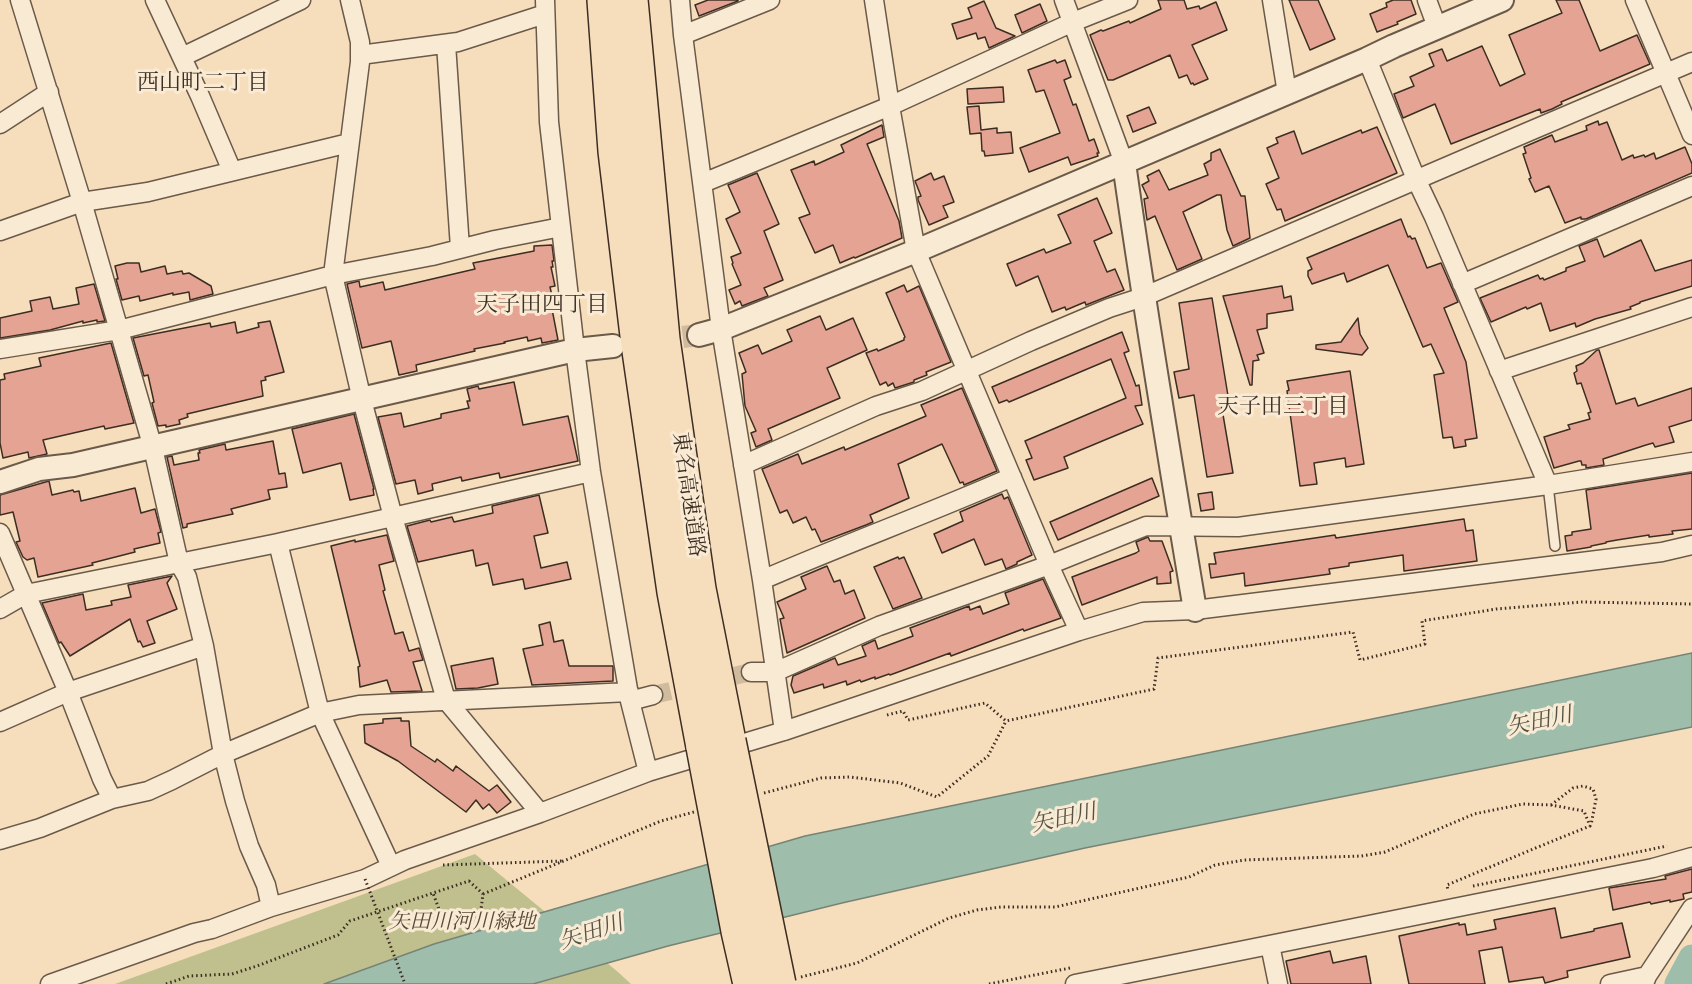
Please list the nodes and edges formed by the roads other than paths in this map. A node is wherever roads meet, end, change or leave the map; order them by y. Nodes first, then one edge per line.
1 (20, 0) edge
2 (155, 0) edge
3 (302, 0) edge
4 (350, 0) edge
5 (604, 0) edge
6 (632, 0) edge
7 (680, 0) edge
8 (770, 0) edge
9 (874, 0) edge
10 (1064, 0) edge
11 (1128, 0) edge
12 (1272, 0) edge
13 (1427, 0) edge
14 (1502, 0) edge
15 (1635, 0) edge
16 (271, 7) edge
17 (545, 7) edge
18 (1073, 22) junction
19 (1437, 27) junction
20 (683, 35) junction
21 (446, 44) junction
22 (360, 55) junction
23 (182, 57) junction
24 (1367, 59) junction
25 (1692, 62) edge
26 (1667, 73) junction
27 (49, 92) junction
28 (1287, 93) junction
29 (890, 106) junction
30 (0, 124) edge
31 (1692, 135) edge
32 (349, 143) junction
33 (1124, 163) junction
34 (232, 171) junction
35 (1416, 179) junction
36 (703, 183) junction
37 (1692, 186) edge
38 (82, 202) junction
39 (561, 227) junction
40 (0, 231) edge
41 (460, 248) junction
42 (916, 250) junction
43 (333, 275) junction
44 (1462, 285) junction
45 (1143, 297) junction
46 (1692, 307) edge
47 (721, 329) junction
48 (119, 330) junction
49 (699, 335) tunnel mouth
50 (613, 346) dead end
51 (0, 349) edge
52 (575, 350) junction
53 (967, 371) junction
54 (1499, 371) junction
55 (362, 400) junction
56 (153, 447) junction
57 (1692, 462) edge
58 (743, 465) junction
59 (591, 472) junction
60 (1012, 477) junction
61 (0, 482) edge
62 (1548, 485) junction
63 (393, 517) junction
64 (1181, 528) junction
65 (0, 533) edge
66 (278, 543) junction
67 (1692, 545) edge
68 (1555, 546) dead end
69 (179, 564) junction
70 (1049, 565) junction
71 (762, 579) junction
72 (26, 594) junction
73 (0, 609) edge
74 (1194, 610) junction
75 (1079, 632) junction
76 (204, 646) junction
77 (751, 672) tunnel mouth
78 (775, 672) junction
79 (68, 692) junction
80 (653, 695) tunnel mouth
81 (630, 696) junction
82 (446, 700) junction
83 (320, 713) junction
84 (0, 722) edge
85 (784, 731) junction
86 (716, 744) junction
87 (223, 754) junction
88 (648, 772) junction
89 (112, 799) junction
90 (540, 813) junction
91 (0, 840) edge
92 (1692, 857) edge
93 (391, 867) junction
94 (271, 907) junction
95 (1692, 908) edge
96 (1270, 945) junction
97 (1646, 980) edge
98 (785, 981) edge
99 (1106, 981) edge
100 (50, 984) edge
101 (750, 984) edge
102 (1075, 984) edge
103 (1278, 984) edge
104 (1610, 984) edge

1 - 27 street
2 - 23 street
3 - 16 street
4 - 22 street
5 - 86 highway, 東名高速道路
6 - 86 highway, 東名高速道路
7 - 20 street
8 - 20 street
9 - 29 street
10 - 18 street
11 - 18 street
12 - 28 street
13 - 19 street
14 - 19 street
15 - 26 street
16 - 23 street
17 - 21 street
17 - 39 street
18 - 29 street
18 - 33 street
19 - 24 street
20 - 36 street
21 - 22 street
21 - 41 street
22 - 32 street
23 - 34 street
24 - 28 street
24 - 35 street
25 - 26 street
26 - 31 street
26 - 35 street
27 - 30 street
27 - 38 street
28 - 33 street
29 - 36 street
29 - 42 street
32 - 34 street
32 - 43 street
33 - 42 street
33 - 45 street
34 - 38 street
35 - 44 street
35 - 45 street
36 - 47 street
37 - 44 street
38 - 40 street
38 - 48 street
39 - 41 street
39 - 52 street
41 - 43 street
42 - 47 street
42 - 53 street
43 - 48 street
43 - 55 street
44 - 54 street
45 - 53 street
45 - 64 street
46 - 54 street
47 - 49 street
47 - 58 street
48 - 51 street
48 - 56 street
50 - 52 street
52 - 55 street
52 - 59 street
53 - 58 street
53 - 60 street
54 - 62 street
55 - 56 street
55 - 63 street
56 - 61 street
56 - 69 street
57 - 62 street
58 - 71 street
59 - 63 street
59 - 81 street
60 - 70 street
60 - 71 street
62 - 64 street
62 - 68 lane
63 - 66 street
63 - 82 street
64 - 70 street
64 - 74 street
65 - 72 street
66 - 69 street
66 - 83 street
67 - 74 street
69 - 72 street
69 - 76 street
70 - 75 street
70 - 78 street
71 - 78 street
72 - 73 street
72 - 79 street
74 - 75 street
75 - 85 street
76 - 79 street
76 - 87 street
77 - 78 street
78 - 85 street
79 - 84 street
79 - 89 street
80 - 81 street
81 - 82 street
81 - 88 street
82 - 83 street
82 - 90 street
83 - 87 street
83 - 93 street
85 - 88 street
86 - 98 highway, 東名高速道路, bridge
86 - 101 highway, 東名高速道路, bridge
87 - 89 street
87 - 94 street
88 - 90 street
89 - 91 street
90 - 93 street
92 - 96 street
93 - 94 street
94 - 100 street
95 - 97 street
96 - 99 street
96 - 103 street
97 - 104 street
99 - 102 street

